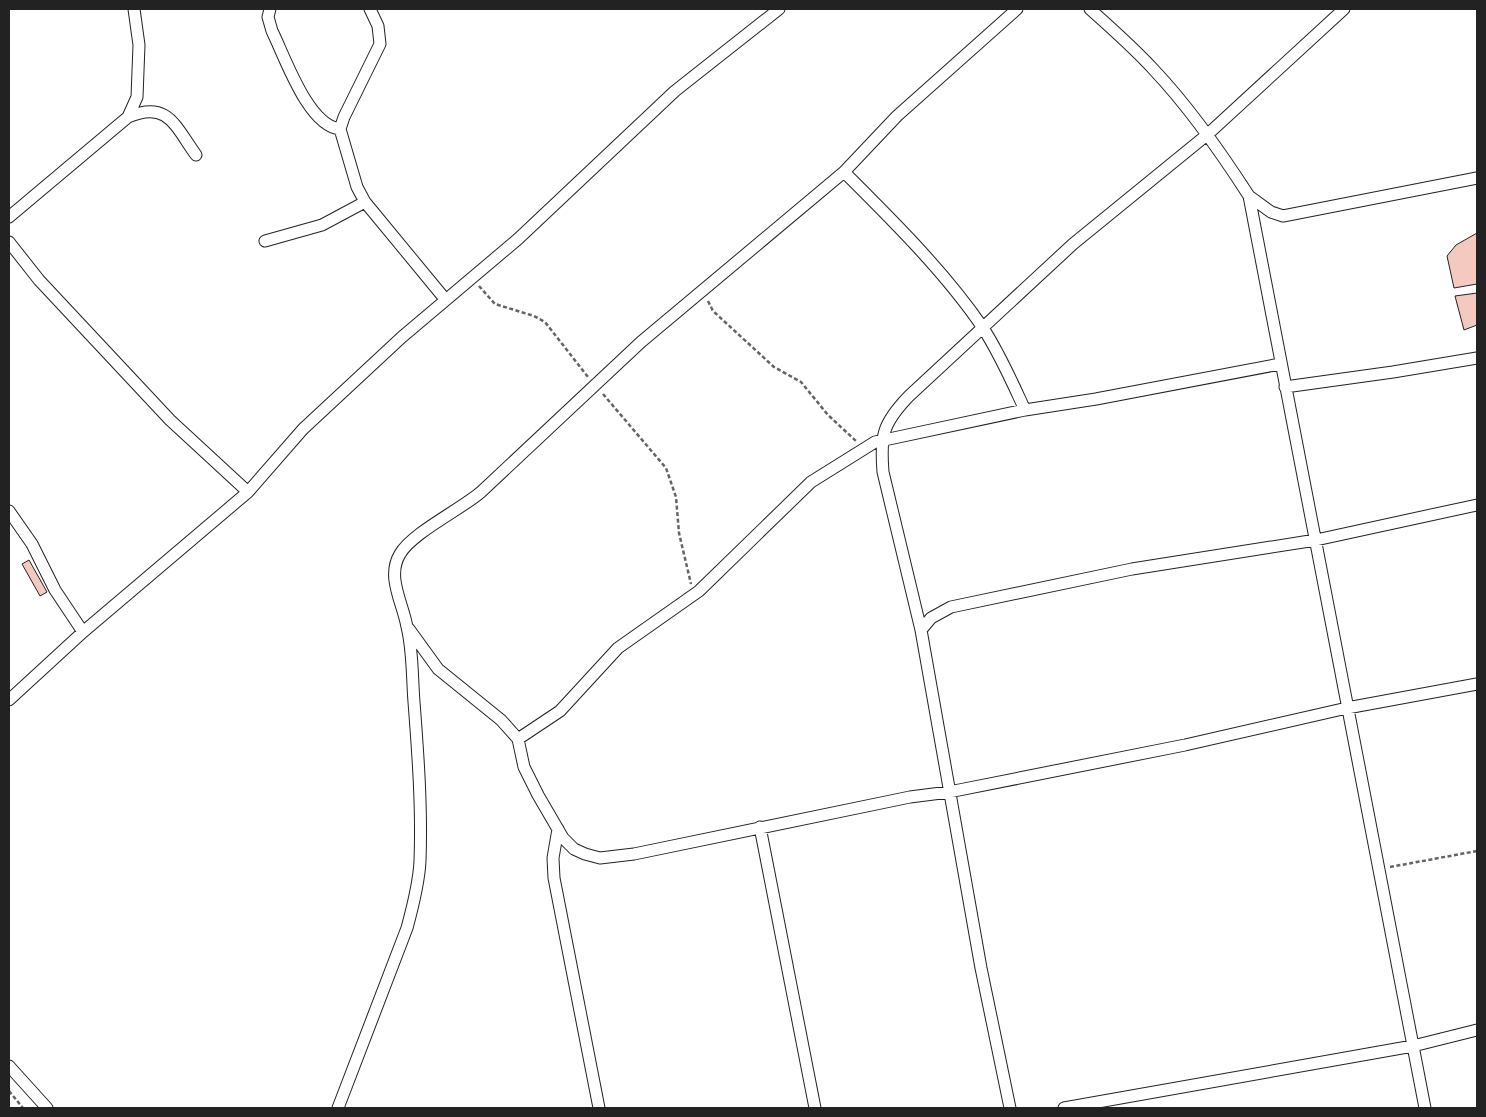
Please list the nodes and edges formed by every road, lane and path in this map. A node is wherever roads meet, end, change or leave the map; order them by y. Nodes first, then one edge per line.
1 (134, 9) edge
2 (270, 9) edge
3 (370, 9) edge
4 (778, 9) edge
5 (1017, 9) edge
6 (1090, 9) edge
7 (1344, 9) edge
8 (763, 14) edge
9 (128, 117) junction
10 (340, 129) junction
11 (1208, 134) junction
12 (196, 155) dead end
13 (844, 172) junction
14 (1477, 178) edge
15 (1248, 196) junction
16 (365, 202) junction
17 (9, 217) edge
18 (265, 241) dead end
19 (9, 242) edge
20 (472, 278) junction
21 (705, 287) junction
22 (445, 299) junction
23 (982, 327) junction
24 (1477, 358) edge
25 (1280, 364) junction
26 (596, 387) junction
27 (1285, 388) junction
28 (1025, 410) junction
29 (882, 440) junction
30 (864, 448) junction
31 (248, 492) junction
32 (1477, 505) edge
33 (9, 511) edge
34 (1316, 540) junction
35 (700, 591) junction
36 (408, 627) junction
37 (921, 630) junction
38 (83, 632) junction
39 (1477, 684) edge
40 (9, 700) edge
41 (1347, 708) junction
42 (518, 739) junction
43 (949, 792) junction
44 (760, 827) junction
45 (558, 830) junction
46 (1477, 851) edge
47 (1379, 869) junction
48 (1477, 1030) edge
49 (1413, 1046) junction
50 (9, 1066) edge
51 (9, 1091) edge
52 (24, 1108) edge
53 (47, 1108) edge
54 (338, 1108) edge
55 (599, 1108) edge
56 (815, 1108) edge
57 (1010, 1108) edge
58 (1064, 1108) edge
59 (1425, 1108) edge

1 - 9 street
2 - 10 street
3 - 10 street
4 - 8 street
5 - 13 street
6 - 11 street
7 - 11 street
8 - 20 street
9 - 12 street
9 - 17 street
10 - 16 street
11 - 15 street
11 - 23 street
13 - 21 street
13 - 23 street
14 - 15 street
15 - 25 street
16 - 18 street
16 - 22 street
19 - 31 street
20 - 22 street
20 - 26 path
21 - 26 street
21 - 30 path
22 - 31 street
23 - 28 street
23 - 29 street
24 - 27 street
25 - 27 street
25 - 28 street
26 - 35 path
26 - 36 street
27 - 34 street
28 - 29 street
29 - 30 street
29 - 37 street
30 - 35 street
31 - 38 street
32 - 34 street
33 - 38 street
34 - 37 street
34 - 41 street
35 - 42 street
36 - 42 street
36 - 54 street
37 - 43 street
38 - 40 street
39 - 41 street
41 - 43 street
41 - 47 street
42 - 45 street
43 - 44 street
43 - 57 street
44 - 45 street
44 - 56 street
45 - 55 street
46 - 47 path
47 - 49 street
48 - 49 street
49 - 58 street
49 - 59 street
50 - 53 street
51 - 52 path

